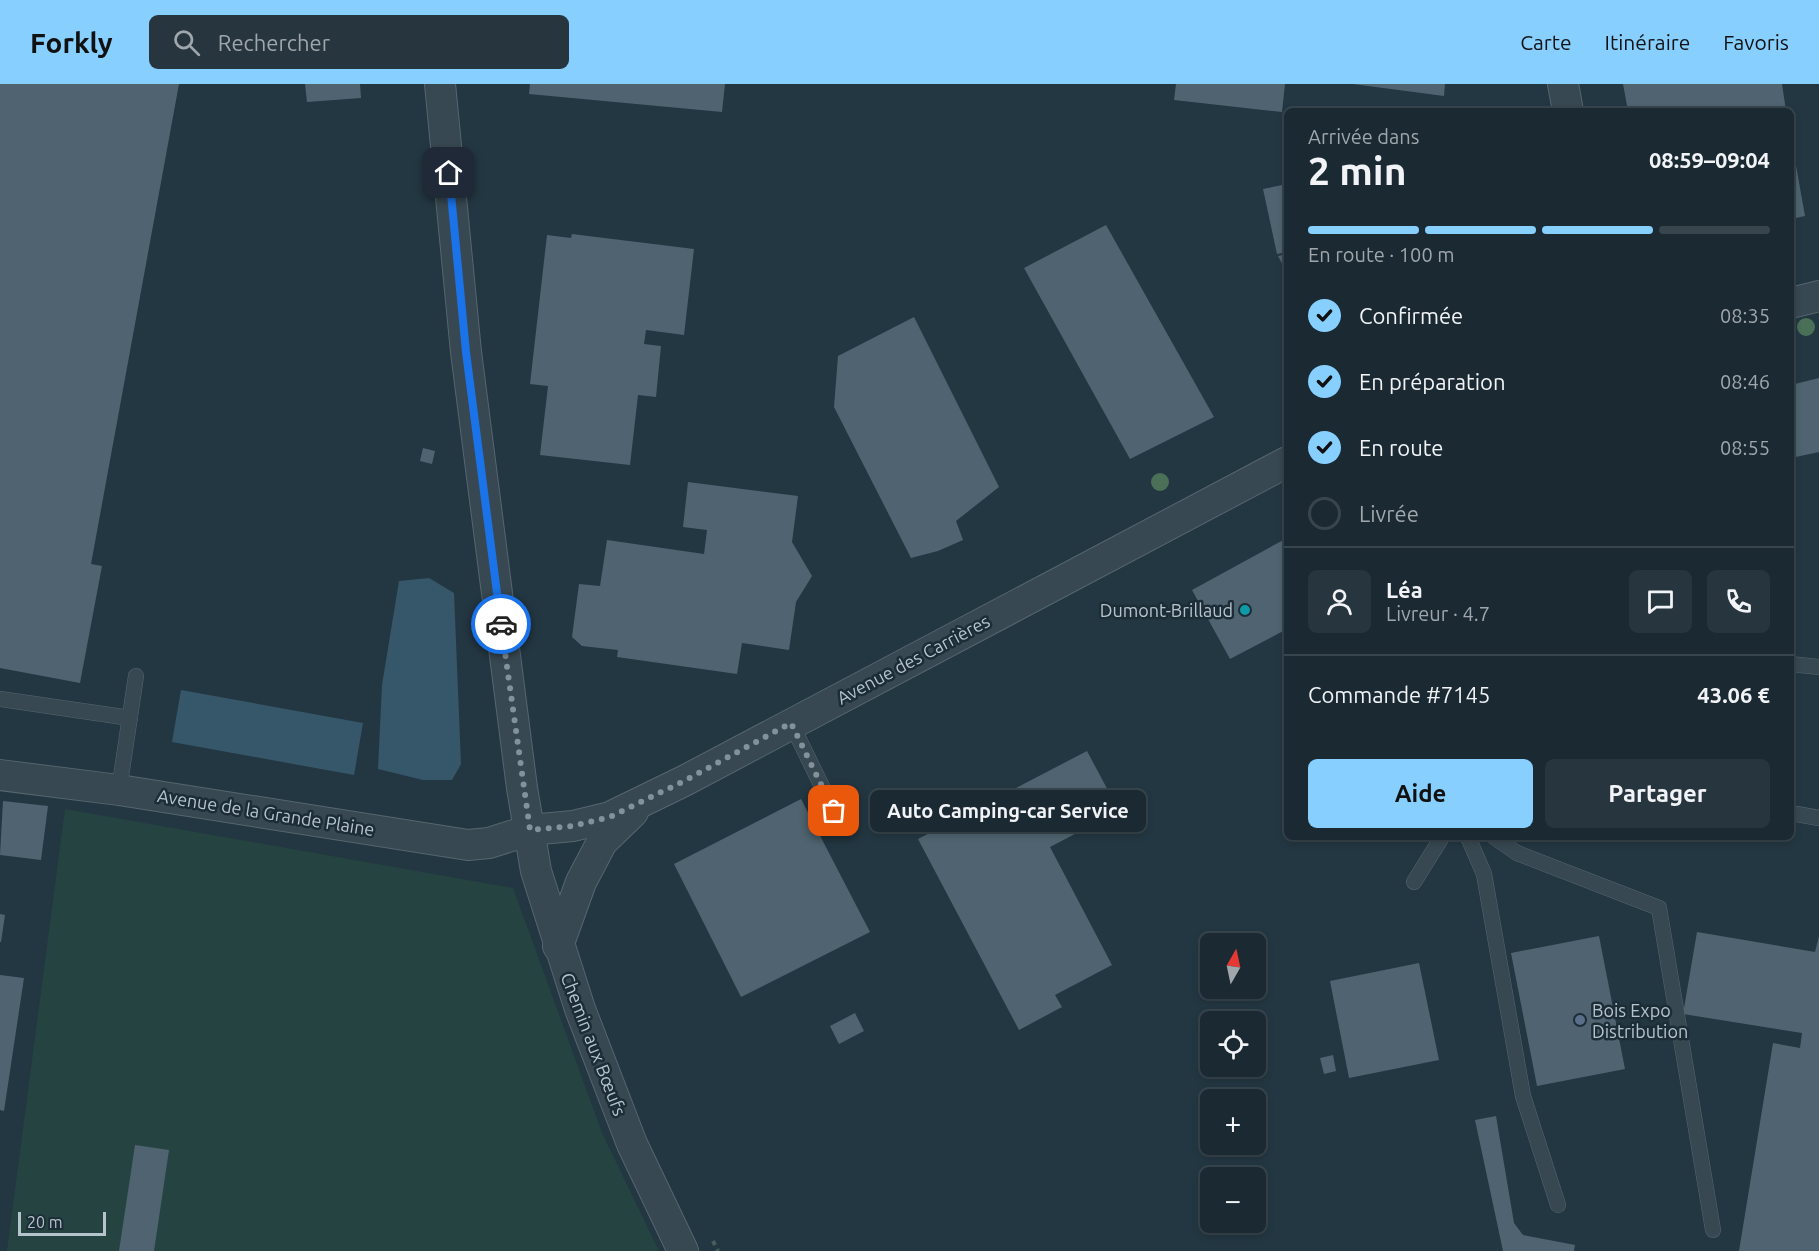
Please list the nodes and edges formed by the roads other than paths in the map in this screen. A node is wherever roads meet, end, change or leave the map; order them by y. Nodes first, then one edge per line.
1 (440, 84) edge
2 (1563, 84) edge
3 (1567, 108) edge
4 (1819, 296) edge
5 (1794, 302) edge
6 (1284, 464) edge
7 (1794, 664) edge
8 (1819, 666) edge
9 (136, 676) dead end
10 (0, 699) edge
11 (130, 718) junction
12 (791, 723) junction
13 (0, 774) edge
14 (119, 790) junction
15 (646, 799) junction
16 (834, 811) dead end
17 (1794, 814) edge
18 (1819, 818) edge
19 (530, 830) junction
20 (1440, 840) edge
21 (1469, 840) edge
22 (1498, 840) edge
23 (1414, 882) dead end
24 (558, 946) junction
25 (1558, 1205) dead end
26 (1713, 1230) dead end
27 (683, 1251) edge

1 - 19 street, Chemin aux Bœufs
2 - 3 street
4 - 5 street
6 - 12 street, Avenue des Carrières
7 - 8 lane
9 - 11 lane
10 - 11 lane
11 - 14 lane
12 - 15 street, Avenue des Carrières
12 - 16 lane
13 - 14 street, Avenue de la Grande Plaine
14 - 19 street, Avenue de la Grande Plaine
15 - 19 street, Avenue des Carrières
15 - 24 street
17 - 18 lane
19 - 24 street, Chemin aux Bœufs
20 - 23 lane
21 - 25 lane
22 - 26 lane
24 - 27 street, Chemin aux Bœufs

